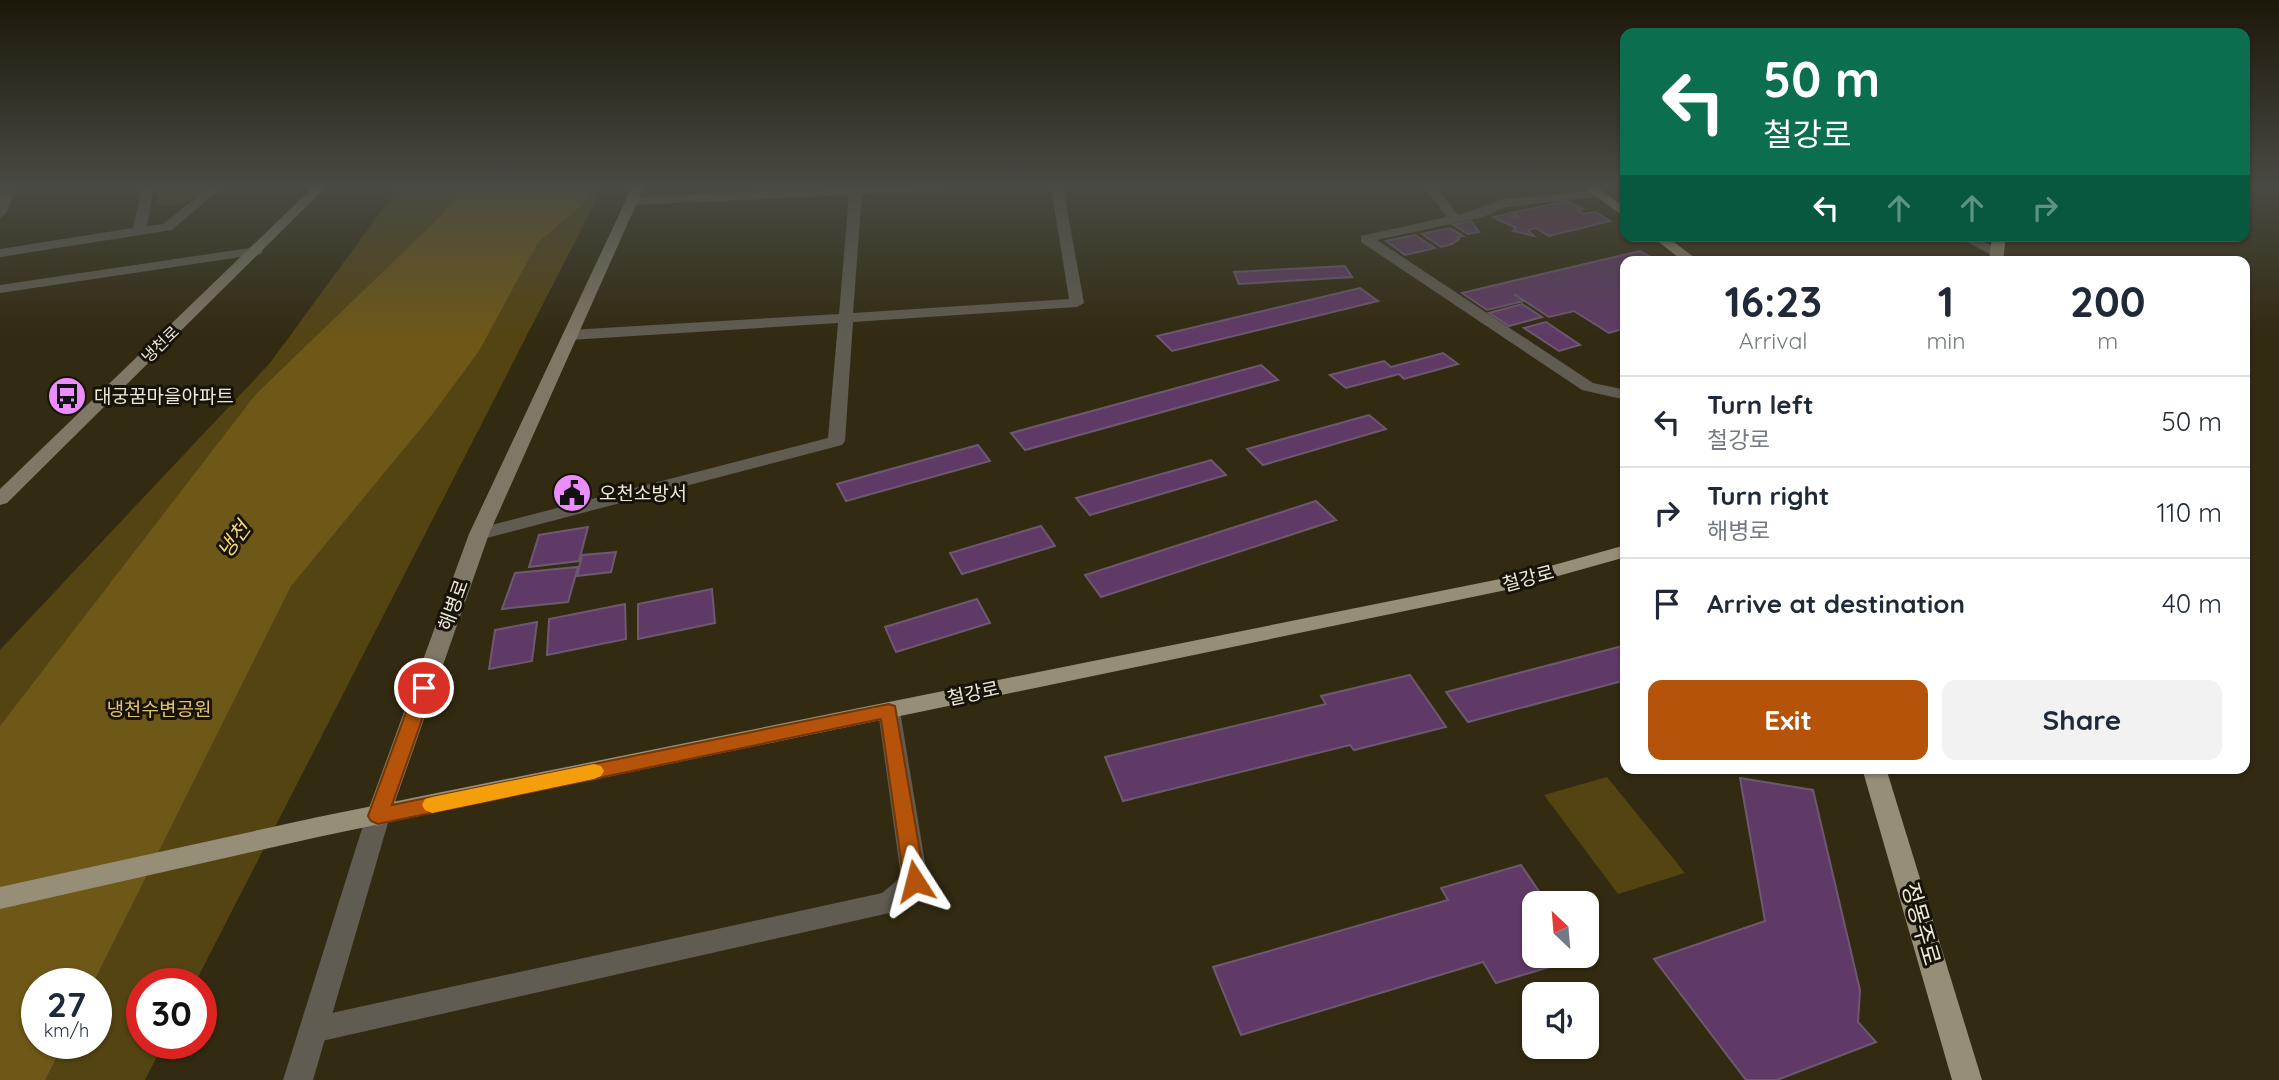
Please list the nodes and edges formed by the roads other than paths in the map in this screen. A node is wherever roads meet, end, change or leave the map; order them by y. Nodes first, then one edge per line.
1 (103, 237) edge
2 (270, 237) edge
3 (615, 237) edge
4 (852, 237) edge
5 (1066, 237) edge
6 (1373, 237) edge
7 (1667, 242) edge
8 (1972, 242) edge
9 (256, 251) junction
10 (0, 253) edge
11 (1685, 256) edge
12 (1995, 256) edge
13 (6, 288) edge
14 (0, 297) edge
15 (846, 316) junction
16 (570, 335) junction
17 (1620, 394) edge
18 (0, 499) edge
19 (479, 534) junction
20 (1620, 553) edge
21 (889, 710) junction
22 (1876, 774) edge
23 (378, 816) junction
24 (0, 898) edge
25 (313, 1030) junction
26 (298, 1080) edge
27 (1967, 1080) edge

1 - 10 street
2 - 9 main road, 냉천로
3 - 16 main road, 해병로
4 - 15 street
5 - 15 street
6 - 17 street
7 - 11 main road
8 - 12 street
9 - 13 street
9 - 18 main road, 냉천로
13 - 14 street
15 - 16 street
15 - 19 street
16 - 19 main road, 해병로
19 - 23 main road, 해병로
20 - 21 main road, 철강로
21 - 23 main road, 철강로
21 - 25 street
22 - 27 main road, 정몽주로
23 - 24 main road, 철강로
23 - 25 street, 해병로
25 - 26 street, 해병로

